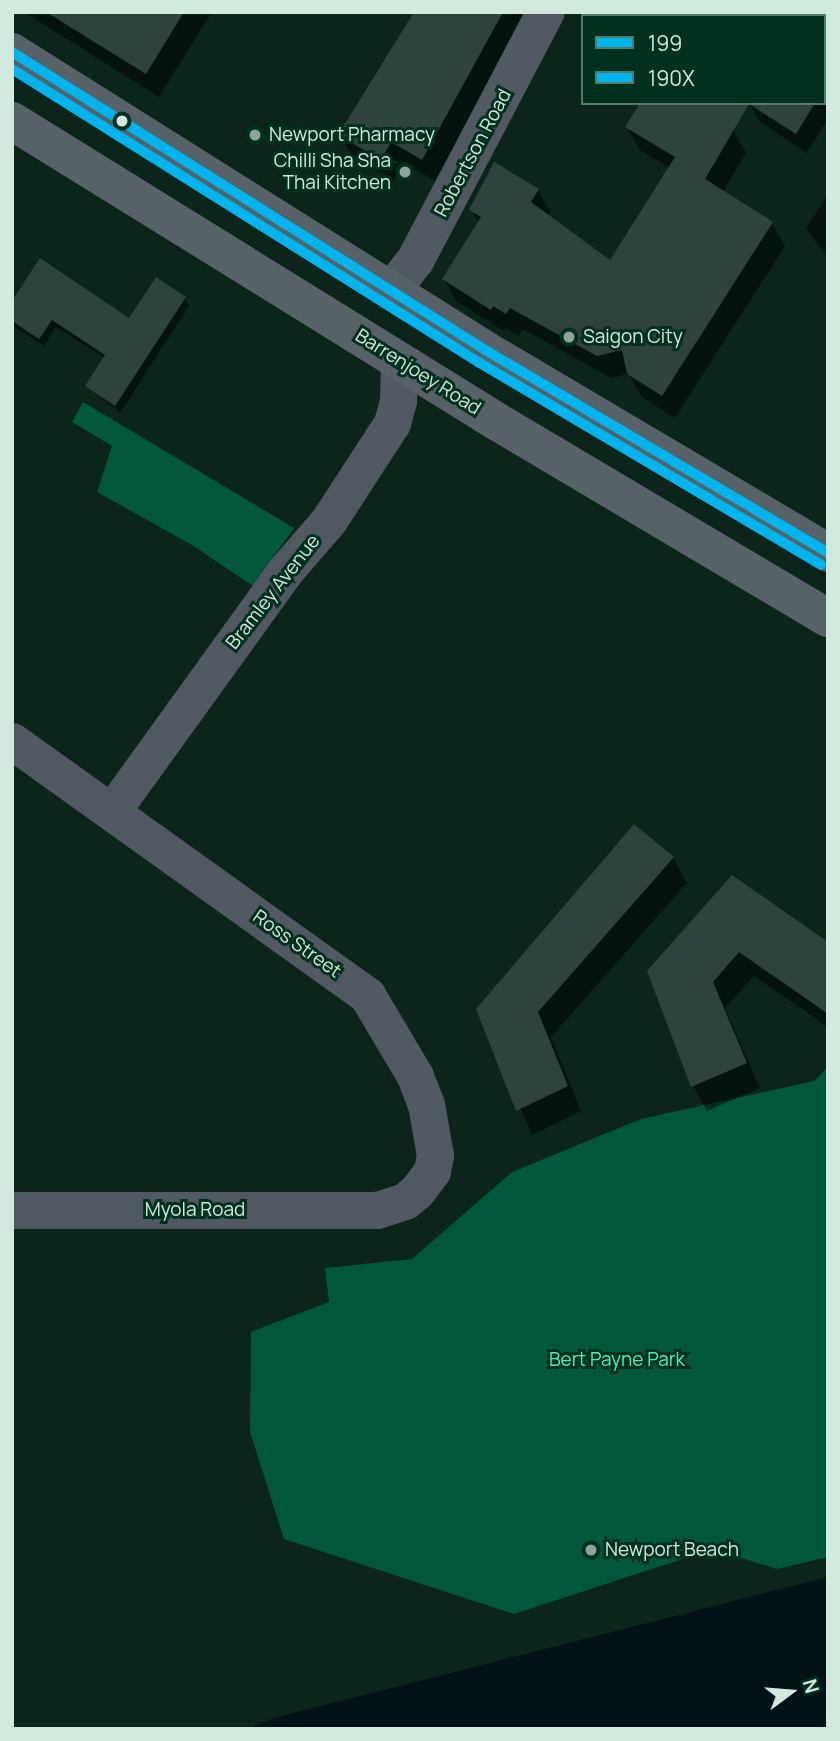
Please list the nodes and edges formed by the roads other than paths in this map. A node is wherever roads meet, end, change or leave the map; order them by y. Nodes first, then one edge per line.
1 (546, 12) edge
2 (12, 52) edge
3 (12, 121) edge
4 (392, 290) junction
5 (399, 360) junction
6 (828, 554) edge
7 (828, 618) edge
8 (12, 741) edge
9 (112, 811) junction
10 (12, 1210) edge
11 (377, 1210) joint

1 - 4 street, Robertson Road
2 - 4 main road
3 - 5 main road, Barrenjoey Road
4 - 6 main road
5 - 7 main road, Barrenjoey Road
5 - 9 street, Bramley Avenue
8 - 9 street, Ross Street
9 - 11 street, Ross Street
10 - 11 street, Myola Road

